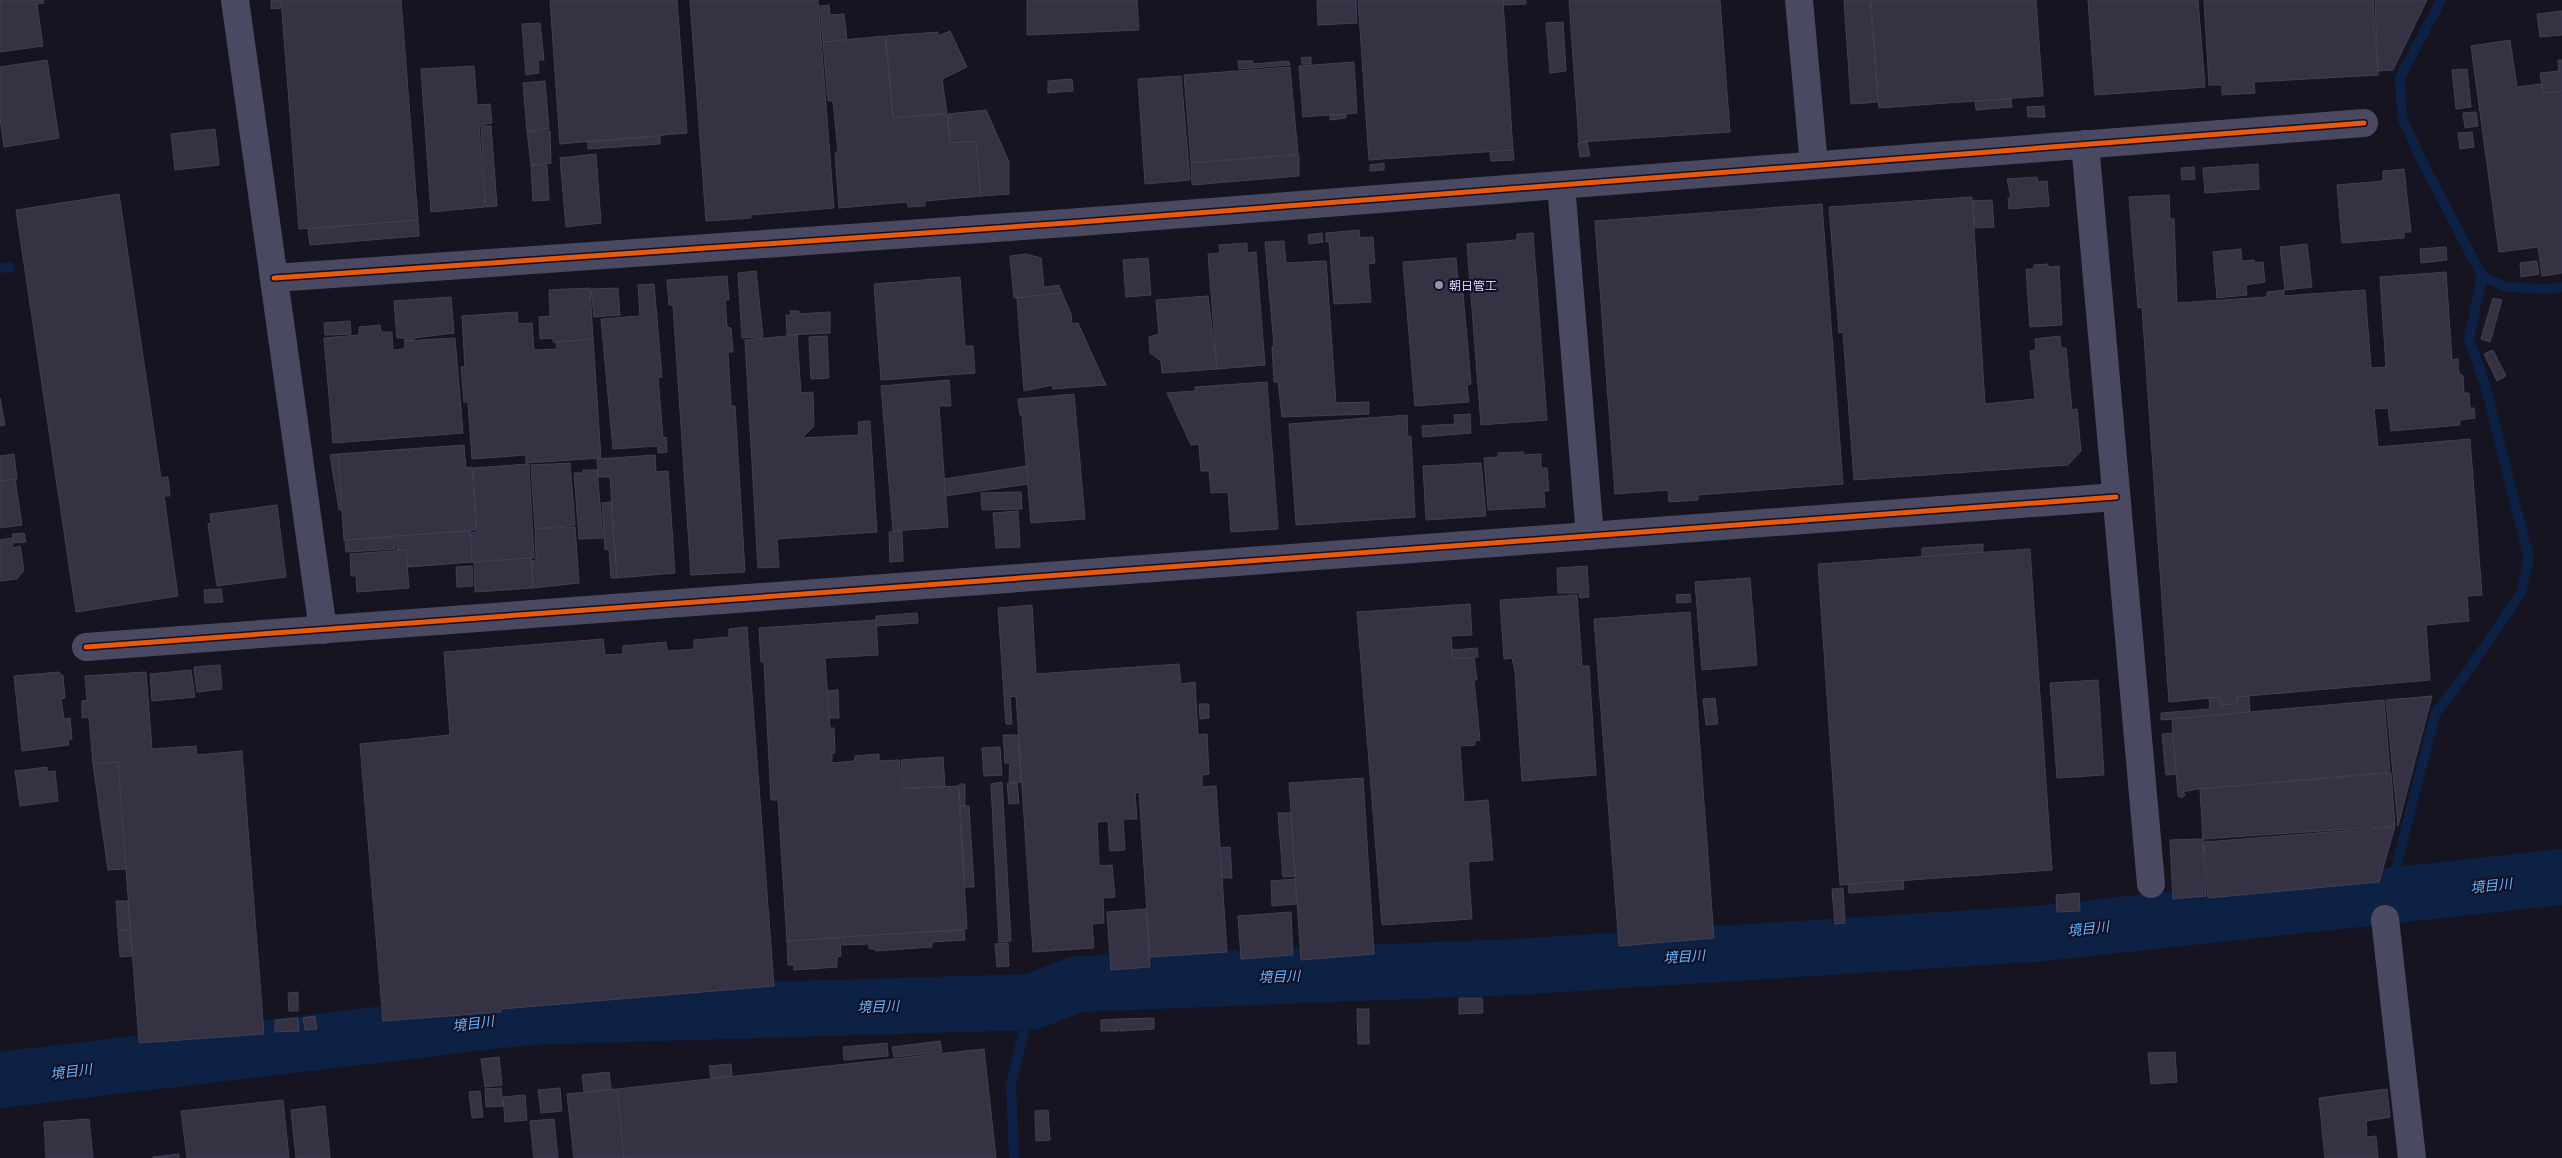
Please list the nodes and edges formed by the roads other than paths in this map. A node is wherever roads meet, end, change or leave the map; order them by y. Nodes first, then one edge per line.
1 (235, 0) edge
2 (1799, 0) edge
3 (2364, 123) dead end
4 (2085, 144) junction
5 (1814, 165) junction
6 (1561, 185) junction
7 (274, 278) junction
8 (2116, 497) junction
9 (1590, 536) junction
10 (323, 630) junction
11 (86, 647) dead end
12 (2151, 884) dead end
13 (2385, 919) dead end
14 (2412, 1158) edge

1 - 7 street
2 - 5 street
3 - 4 street
4 - 5 street
4 - 8 street
5 - 6 street
6 - 7 street
6 - 9 street
7 - 10 street
8 - 9 street
8 - 12 street
9 - 10 street
10 - 11 street
13 - 14 street

